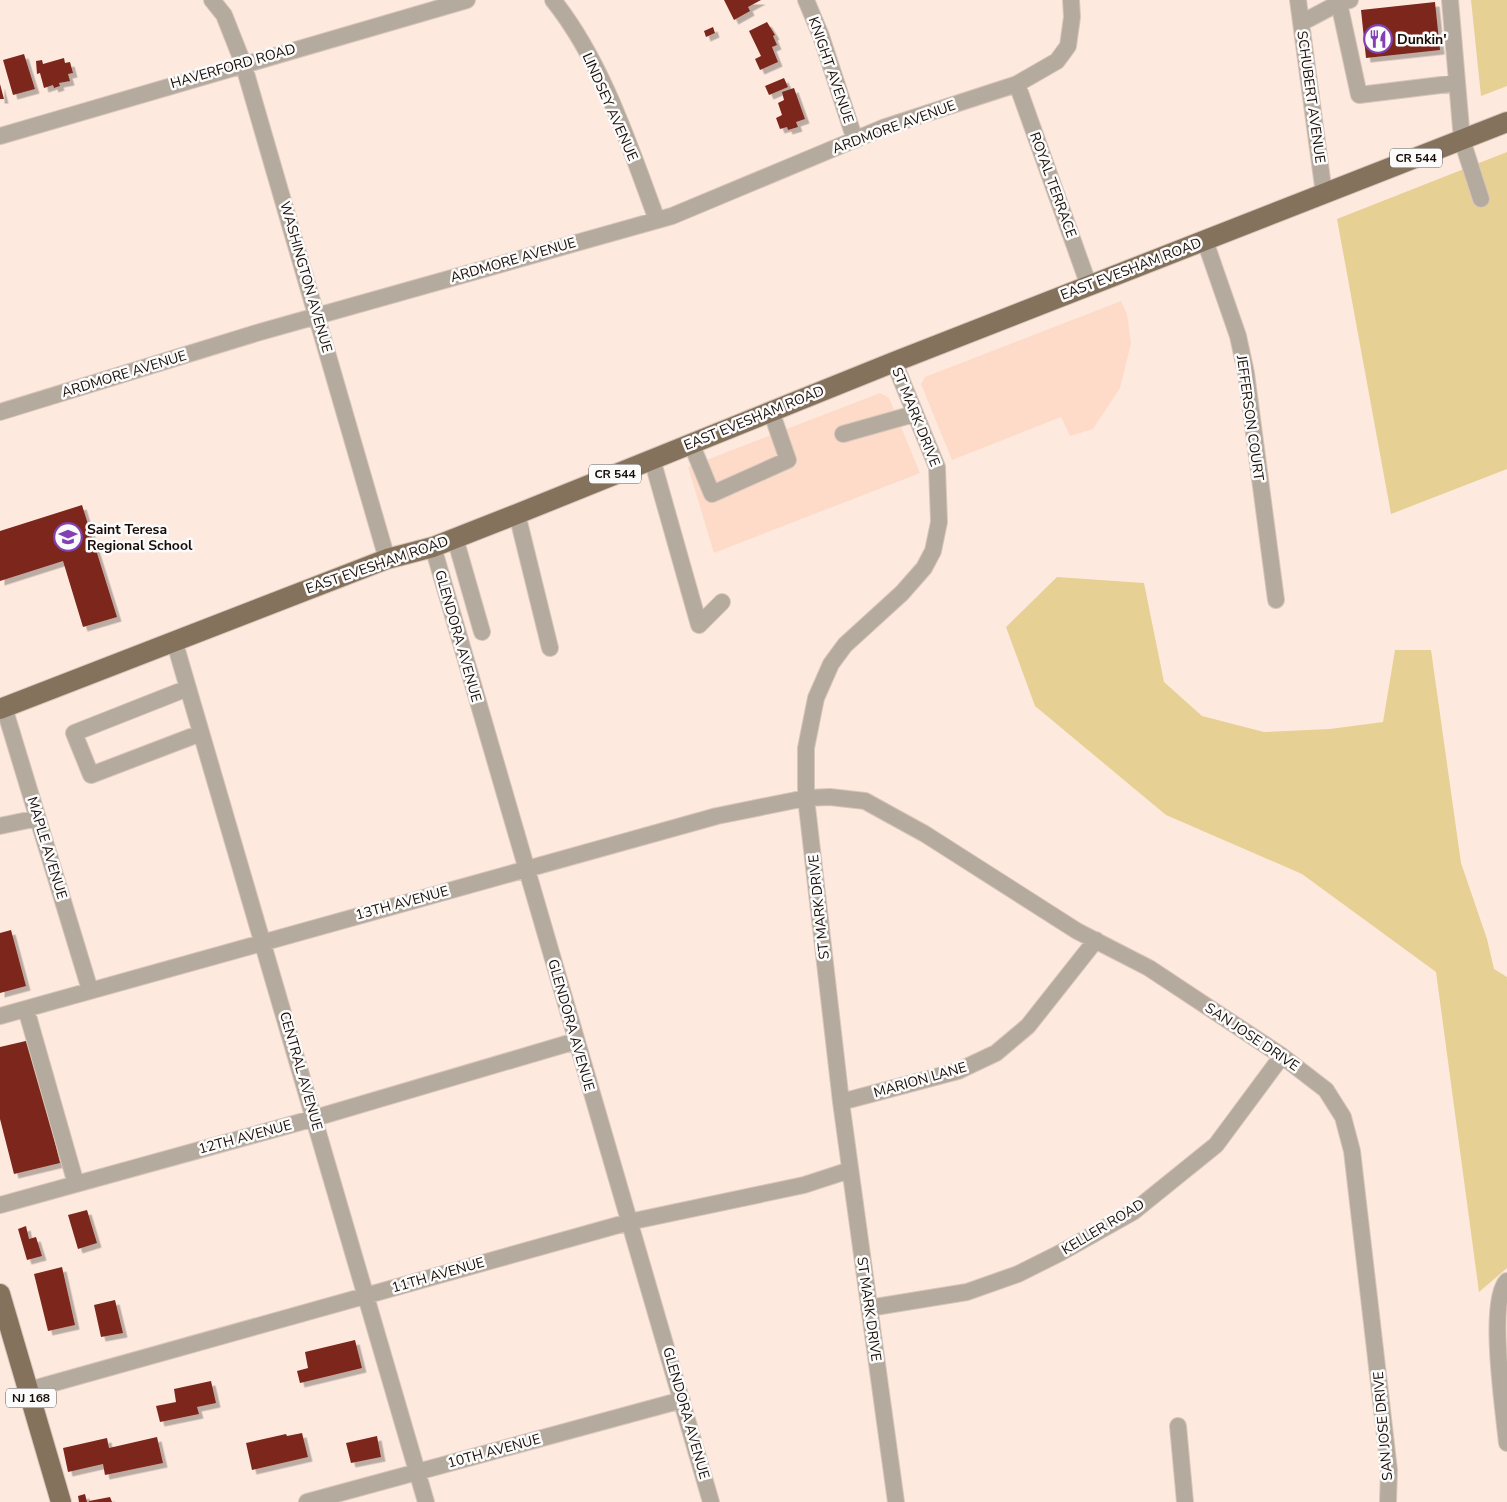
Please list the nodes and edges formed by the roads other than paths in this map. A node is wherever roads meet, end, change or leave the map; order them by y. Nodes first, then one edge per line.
1 (212, 0) edge
2 (467, 0) edge
3 (553, 0) edge
4 (806, 0) edge
5 (1071, 0) edge
6 (1298, 0) edge
7 (1450, 0) edge
8 (1345, 2) edge
9 (1302, 23) junction
10 (243, 63) junction
11 (1457, 83) junction
12 (1017, 84) junction
13 (1507, 122) edge
14 (0, 136) edge
15 (854, 140) junction
16 (1462, 140) junction
17 (1324, 194) junction
18 (1481, 199) dead end
19 (657, 220) junction
20 (1204, 241) junction
21 (1088, 286) junction
22 (318, 315) junction
23 (894, 362) junction
24 (772, 411) junction
25 (0, 412) edge
26 (914, 414) junction
27 (843, 434) dead end
28 (691, 443) junction
29 (652, 459) junction
30 (517, 514) junction
31 (455, 538) junction
32 (433, 547) junction
33 (387, 559) junction
34 (1276, 600) dead end
35 (722, 602) dead end
36 (482, 632) dead end
37 (174, 640) junction
38 (550, 648) dead end
39 (188, 688) junction
40 (2, 708) edge
41 (201, 733) junction
42 (806, 798) junction
43 (38, 818) junction
44 (1, 821) edge
45 (525, 869) junction
46 (1096, 940) junction
47 (263, 941) junction
48 (90, 990) junction
49 (26, 1009) junction
50 (0, 1016) edge
51 (576, 1040) junction
52 (1282, 1056) junction
53 (841, 1102) junction
54 (315, 1118) junction
55 (850, 1170) junction
56 (76, 1184) junction
57 (1, 1201) edge
58 (629, 1222) junction
59 (1507, 1282) edge
60 (0, 1294) edge
61 (367, 1295) junction
62 (869, 1308) junction
63 (29, 1390) junction
64 (682, 1400) junction
65 (1178, 1426) dead end
66 (1507, 1443) edge
67 (418, 1471) junction
68 (61, 1502) edge
69 (307, 1502) edge
70 (426, 1502) edge
71 (711, 1502) edge
72 (896, 1502) edge
73 (1185, 1502) edge
74 (1388, 1502) edge

1 - 10 street, WASHINGTON AVENUE
2 - 10 street, HAVERFORD ROAD
3 - 19 street, LINDSEY AVENUE
4 - 15 street, KNIGHT AVENUE
5 - 12 street, ARDMORE AVENUE
6 - 9 street, SCHUBERT AVENUE
7 - 11 street
8 - 9 street
8 - 11 street
9 - 17 street, SCHUBERT AVENUE
10 - 14 street, HAVERFORD ROAD
10 - 22 street, WASHINGTON AVENUE
11 - 16 street
12 - 15 street, ARDMORE AVENUE
12 - 21 street, ROYAL TERRACE
13 - 16 main road, EAST EVESHAM ROAD / CR 544
15 - 19 street, ARDMORE AVENUE
16 - 17 main road, EAST EVESHAM ROAD / CR 544
16 - 18 street
17 - 20 main road, EAST EVESHAM ROAD / CR 544
19 - 22 street, ARDMORE AVENUE
20 - 21 main road, EAST EVESHAM ROAD / CR 544
20 - 34 street, JEFFERSON COURT
21 - 23 main road, EAST EVESHAM ROAD / CR 544
22 - 25 street, ARDMORE AVENUE
22 - 33 street, WASHINGTON AVENUE
23 - 24 main road, EAST EVESHAM ROAD / CR 544
23 - 26 street, ST MARK DRIVE
24 - 28 main road, EAST EVESHAM ROAD / CR 544
24 - 28 street
26 - 27 street
26 - 42 street, ST MARK DRIVE
28 - 29 main road, EAST EVESHAM ROAD / CR 544
29 - 30 main road, EAST EVESHAM ROAD / CR 544
29 - 35 street
30 - 31 main road, EAST EVESHAM ROAD / CR 544
30 - 38 street
31 - 32 main road, EAST EVESHAM ROAD / CR 544
31 - 36 street
32 - 33 main road, EAST EVESHAM ROAD / CR 544
32 - 45 street, GLENDORA AVENUE
33 - 37 main road, EAST EVESHAM ROAD / CR 544
37 - 39 street, CENTRAL AVENUE
37 - 40 main road, EAST EVESHAM ROAD / CR 544
39 - 41 street, CENTRAL AVENUE
39 - 41 street
40 - 43 street, MAPLE AVENUE
41 - 47 street, CENTRAL AVENUE
42 - 45 street, 13TH AVENUE
42 - 46 street, SAN JOSE DRIVE
42 - 53 street, ST MARK DRIVE
43 - 44 street
43 - 48 street, MAPLE AVENUE
45 - 47 street, 13TH AVENUE
45 - 51 street, GLENDORA AVENUE
46 - 52 street, SAN JOSE DRIVE
46 - 53 street, MARION LANE
47 - 48 street, 13TH AVENUE
47 - 54 street, CENTRAL AVENUE
48 - 49 street, 13TH AVENUE
49 - 50 street, 13TH AVENUE
49 - 56 street
51 - 54 street, 12TH AVENUE
51 - 58 street, GLENDORA AVENUE
52 - 62 street, KELLER ROAD
52 - 74 street, SAN JOSE DRIVE
53 - 55 street, ST MARK DRIVE
54 - 56 street, 12TH AVENUE
54 - 61 street, CENTRAL AVENUE
55 - 58 street, 11TH AVENUE
55 - 62 street, ST MARK DRIVE
56 - 57 street, 12TH AVENUE
58 - 61 street, 11TH AVENUE
58 - 64 street, GLENDORA AVENUE
59 - 66 street
60 - 63 main road, NJ 168
61 - 63 street, 11TH AVENUE
61 - 67 street, CENTRAL AVENUE
62 - 72 street, ST MARK DRIVE
63 - 68 main road, NJ 168
64 - 67 street, 10TH AVENUE
64 - 71 street, GLENDORA AVENUE
65 - 73 street
67 - 69 street, 10TH AVENUE
67 - 70 street, CENTRAL AVENUE

